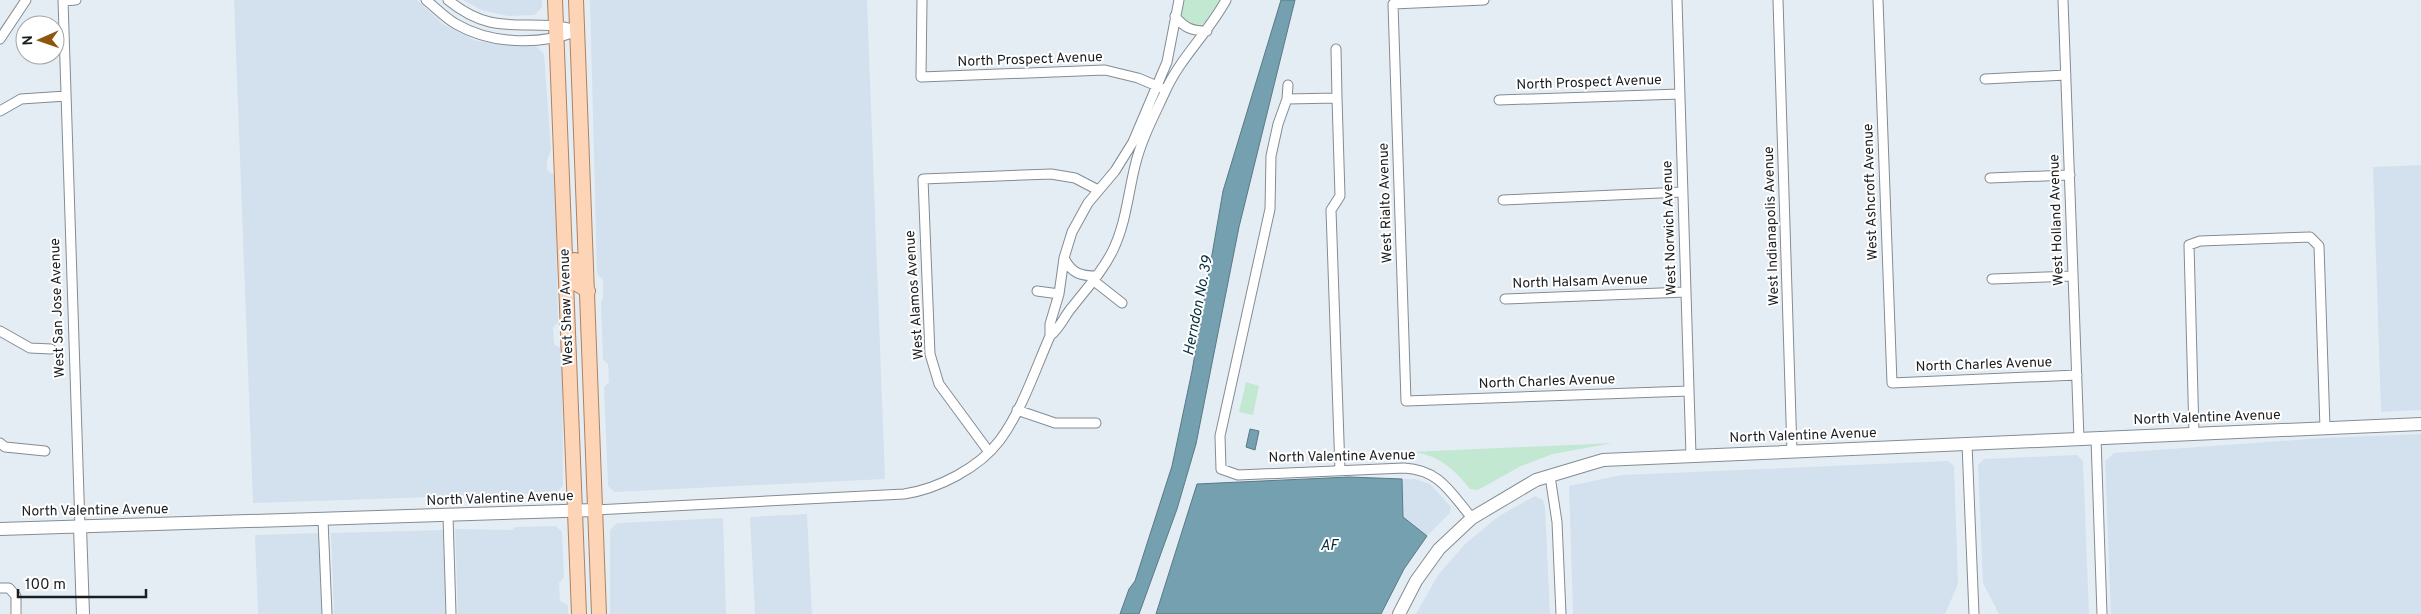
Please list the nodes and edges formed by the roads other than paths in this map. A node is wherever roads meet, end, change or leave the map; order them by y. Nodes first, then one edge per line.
1 (26, 0) edge
2 (63, 0) edge
3 (76, 0) edge
4 (426, 0) edge
5 (448, 0) edge
6 (555, 0) edge
7 (576, 0) edge
8 (922, 0) edge
9 (1179, 0) edge
10 (1226, 0) edge
11 (1484, 0) edge
12 (1677, 0) edge
13 (1778, 0) edge
14 (1878, 0) edge
15 (2063, 0) edge
16 (1175, 16) junction
17 (578, 31) junction
18 (1207, 31) junction
19 (557, 32) junction
20 (0, 39) edge
21 (1336, 49) dead end
22 (2066, 75) junction
23 (1984, 79) dead end
24 (1288, 85) dead end
25 (1162, 88) junction
26 (1680, 94) junction
27 (66, 96) junction
28 (1337, 98) junction
29 (1287, 99) junction
30 (1499, 100) dead end
31 (0, 111) edge
32 (562, 163) junction
33 (2070, 175) junction
34 (1990, 178) dead end
35 (1098, 190) junction
36 (1683, 192) junction
37 (1503, 200) dead end
38 (1064, 258) junction
39 (2073, 276) junction
40 (1096, 279) junction
41 (1992, 279) dead end
42 (588, 291) junction
43 (1037, 291) dead end
44 (1686, 292) junction
45 (1059, 294) junction
46 (1506, 299) dead end
47 (1122, 303) dead end
48 (0, 331) edge
49 (1050, 336) junction
50 (51, 349) dead end
51 (2077, 375) junction
52 (1892, 383) joint
53 (1689, 391) junction
54 (1406, 401) joint
55 (1017, 410) junction
56 (1096, 423) dead end
57 (2421, 424) edge
58 (2325, 428) junction
59 (2194, 434) junction
60 (2096, 438) junction
61 (2079, 439) junction
62 (0, 443) edge
63 (1967, 444) junction
64 (45, 451) dead end
65 (989, 452) junction
66 (1792, 452) junction
67 (1691, 455) junction
68 (1340, 470) junction
69 (1550, 476) junction
70 (595, 510) junction
71 (574, 511) junction
72 (448, 516) junction
73 (1472, 518) junction
74 (323, 520) junction
75 (80, 527) junction
76 (0, 529) edge
77 (0, 588) edge
78 (16, 614) edge
79 (83, 614) edge
80 (327, 614) edge
81 (451, 614) edge
82 (579, 614) edge
83 (600, 614) edge
84 (1399, 614) edge
85 (1561, 614) edge
86 (1974, 614) edge
87 (2102, 614) edge

1 - 20 street
2 - 3 street
2 - 27 street, West San Jose Avenue
4 - 19 street
5 - 19 street
6 - 19 main road, West Shaw Avenue
7 - 17 main road, West Shaw Avenue
8 - 25 street, North Prospect Avenue
9 - 16 street
10 - 18 street
11 - 54 street, West Rialto Avenue
12 - 26 street, West Norwich Avenue
13 - 66 street, West Indianapolis Avenue
14 - 52 street, West Ashcroft Avenue
15 - 22 street, West Holland Avenue
16 - 18 street
16 - 25 street
17 - 19 street
17 - 19 street
17 - 42 main road, West Shaw Avenue
18 - 25 street
19 - 32 main road, West Shaw Avenue
21 - 28 street
22 - 23 street
22 - 33 street, West Holland Avenue
24 - 29 street
25 - 35 street
25 - 40 street
26 - 30 street, North Prospect Avenue
26 - 36 street, West Norwich Avenue
27 - 31 street
27 - 75 street, West San Jose Avenue
28 - 29 street
28 - 68 street
29 - 68 street, North Valentine Avenue
32 - 42 main road
32 - 71 main road, West Shaw Avenue
33 - 34 street
33 - 39 street, West Holland Avenue
35 - 38 street
35 - 65 street, West Alamos Avenue
36 - 37 street
36 - 44 street, West Norwich Avenue
38 - 40 street
38 - 45 street
39 - 41 street
39 - 51 street, West Holland Avenue
40 - 47 street
40 - 49 street
42 - 70 main road, West Shaw Avenue
43 - 45 street
44 - 46 street, North Halsam Avenue
44 - 53 street, West Norwich Avenue
45 - 49 street
48 - 50 street
49 - 55 street, North Valentine Avenue
51 - 52 street, North Charles Avenue
51 - 61 street, West Holland Avenue
53 - 54 street, North Charles Avenue
53 - 67 street, West Norwich Avenue
55 - 56 street
55 - 65 street, North Valentine Avenue
57 - 58 street, North Valentine Avenue
58 - 59 street, North Valentine Avenue
58 - 59 street
59 - 60 street, North Valentine Avenue
60 - 61 street, North Valentine Avenue
60 - 87 street
61 - 63 street, North Valentine Avenue
62 - 64 street
63 - 66 street, North Valentine Avenue
63 - 86 street
65 - 70 street, North Valentine Avenue
66 - 67 street, North Valentine Avenue
67 - 69 street, North Valentine Avenue
68 - 73 street, North Valentine Avenue
69 - 73 street, North Valentine Avenue
69 - 85 street
70 - 71 street, North Valentine Avenue
70 - 83 main road, West Shaw Avenue
71 - 72 street, North Valentine Avenue
71 - 82 main road, West Shaw Avenue
72 - 74 street, North Valentine Avenue
72 - 81 street
73 - 84 street
74 - 75 street, North Valentine Avenue
74 - 80 street
75 - 76 street, North Valentine Avenue
75 - 79 street, West San Jose Avenue
77 - 78 street

